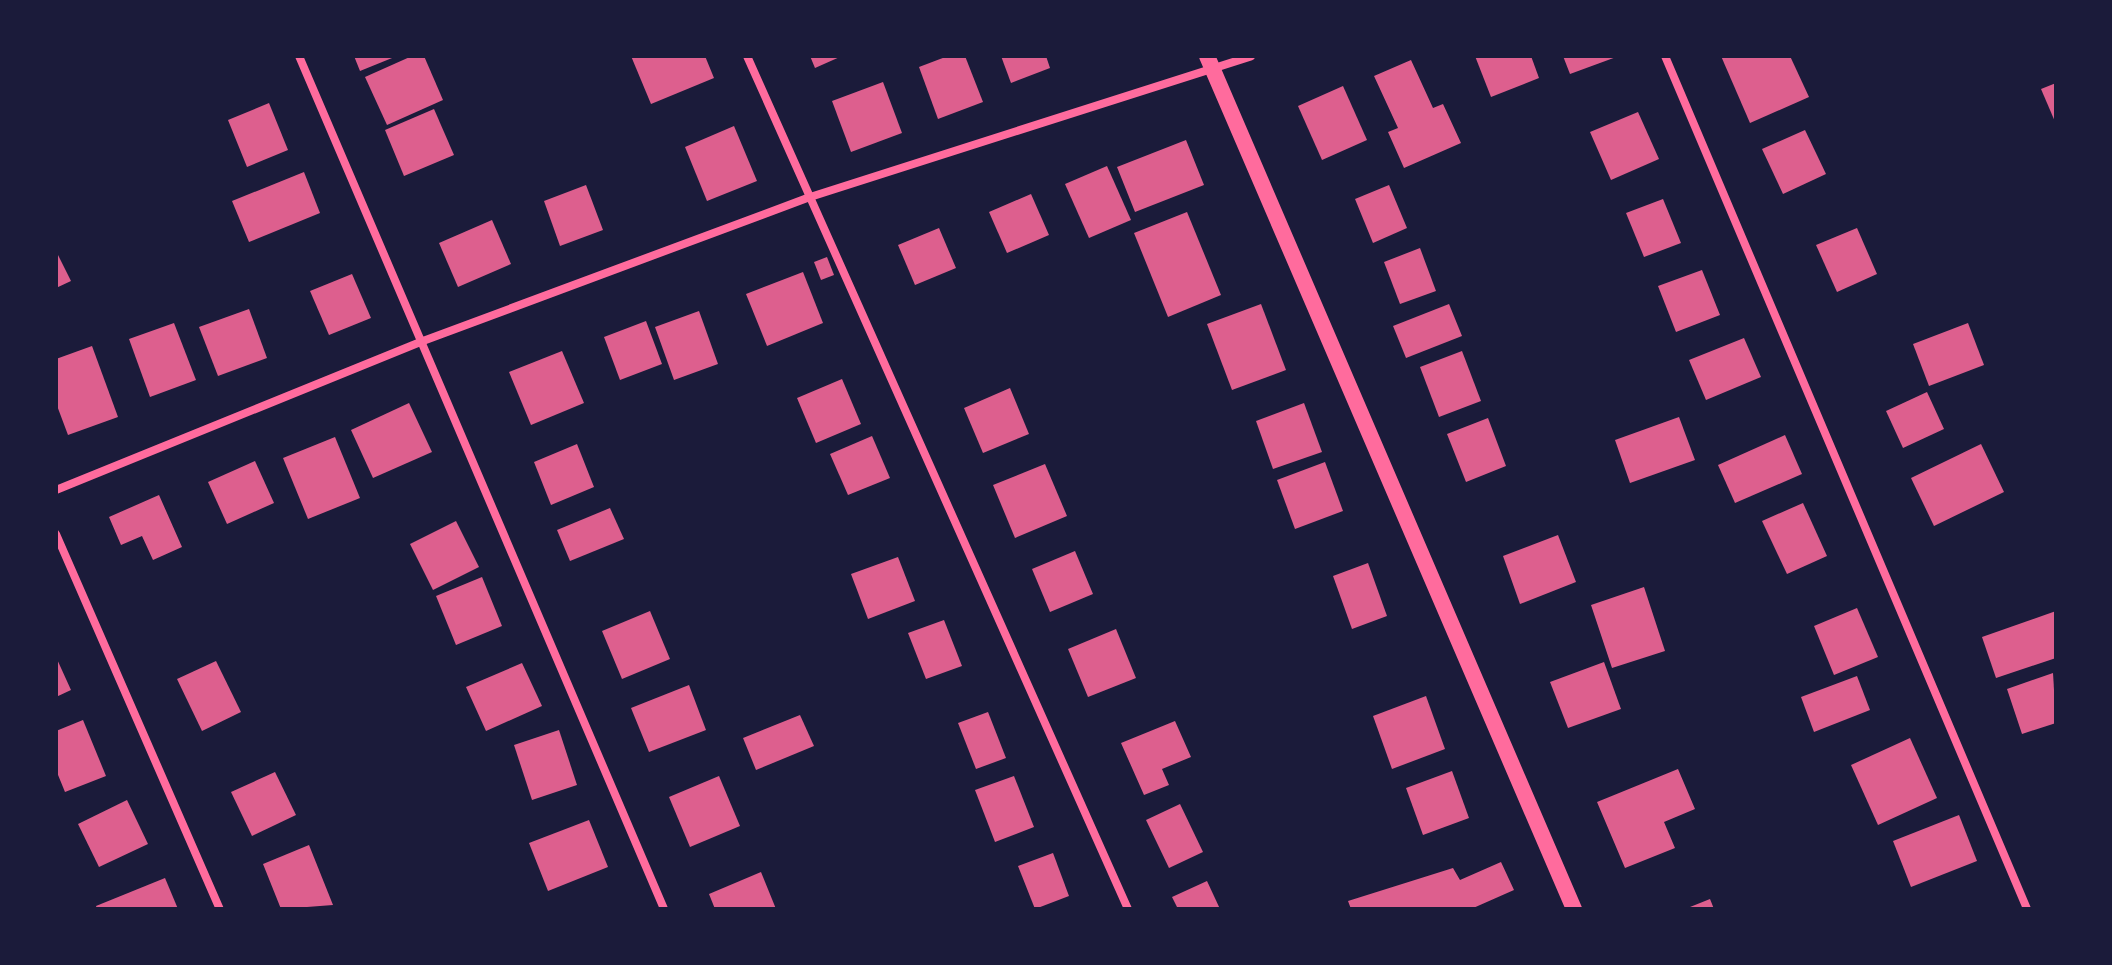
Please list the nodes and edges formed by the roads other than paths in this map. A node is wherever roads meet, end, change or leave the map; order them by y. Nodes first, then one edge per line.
1 (299, 56) edge
2 (747, 56) edge
3 (1251, 56) edge
4 (1665, 56) edge
5 (1209, 62) edge
6 (807, 198) junction
7 (423, 341) junction
8 (56, 490) edge
9 (56, 534) edge
10 (220, 909) edge
11 (664, 909) edge
12 (1128, 909) edge
13 (1574, 909) edge
14 (2027, 909) edge

1 - 7 street
2 - 6 street
3 - 5 street
4 - 14 street
5 - 6 street
5 - 13 main road
6 - 7 street
6 - 12 street
7 - 8 street
7 - 11 street
9 - 10 street

